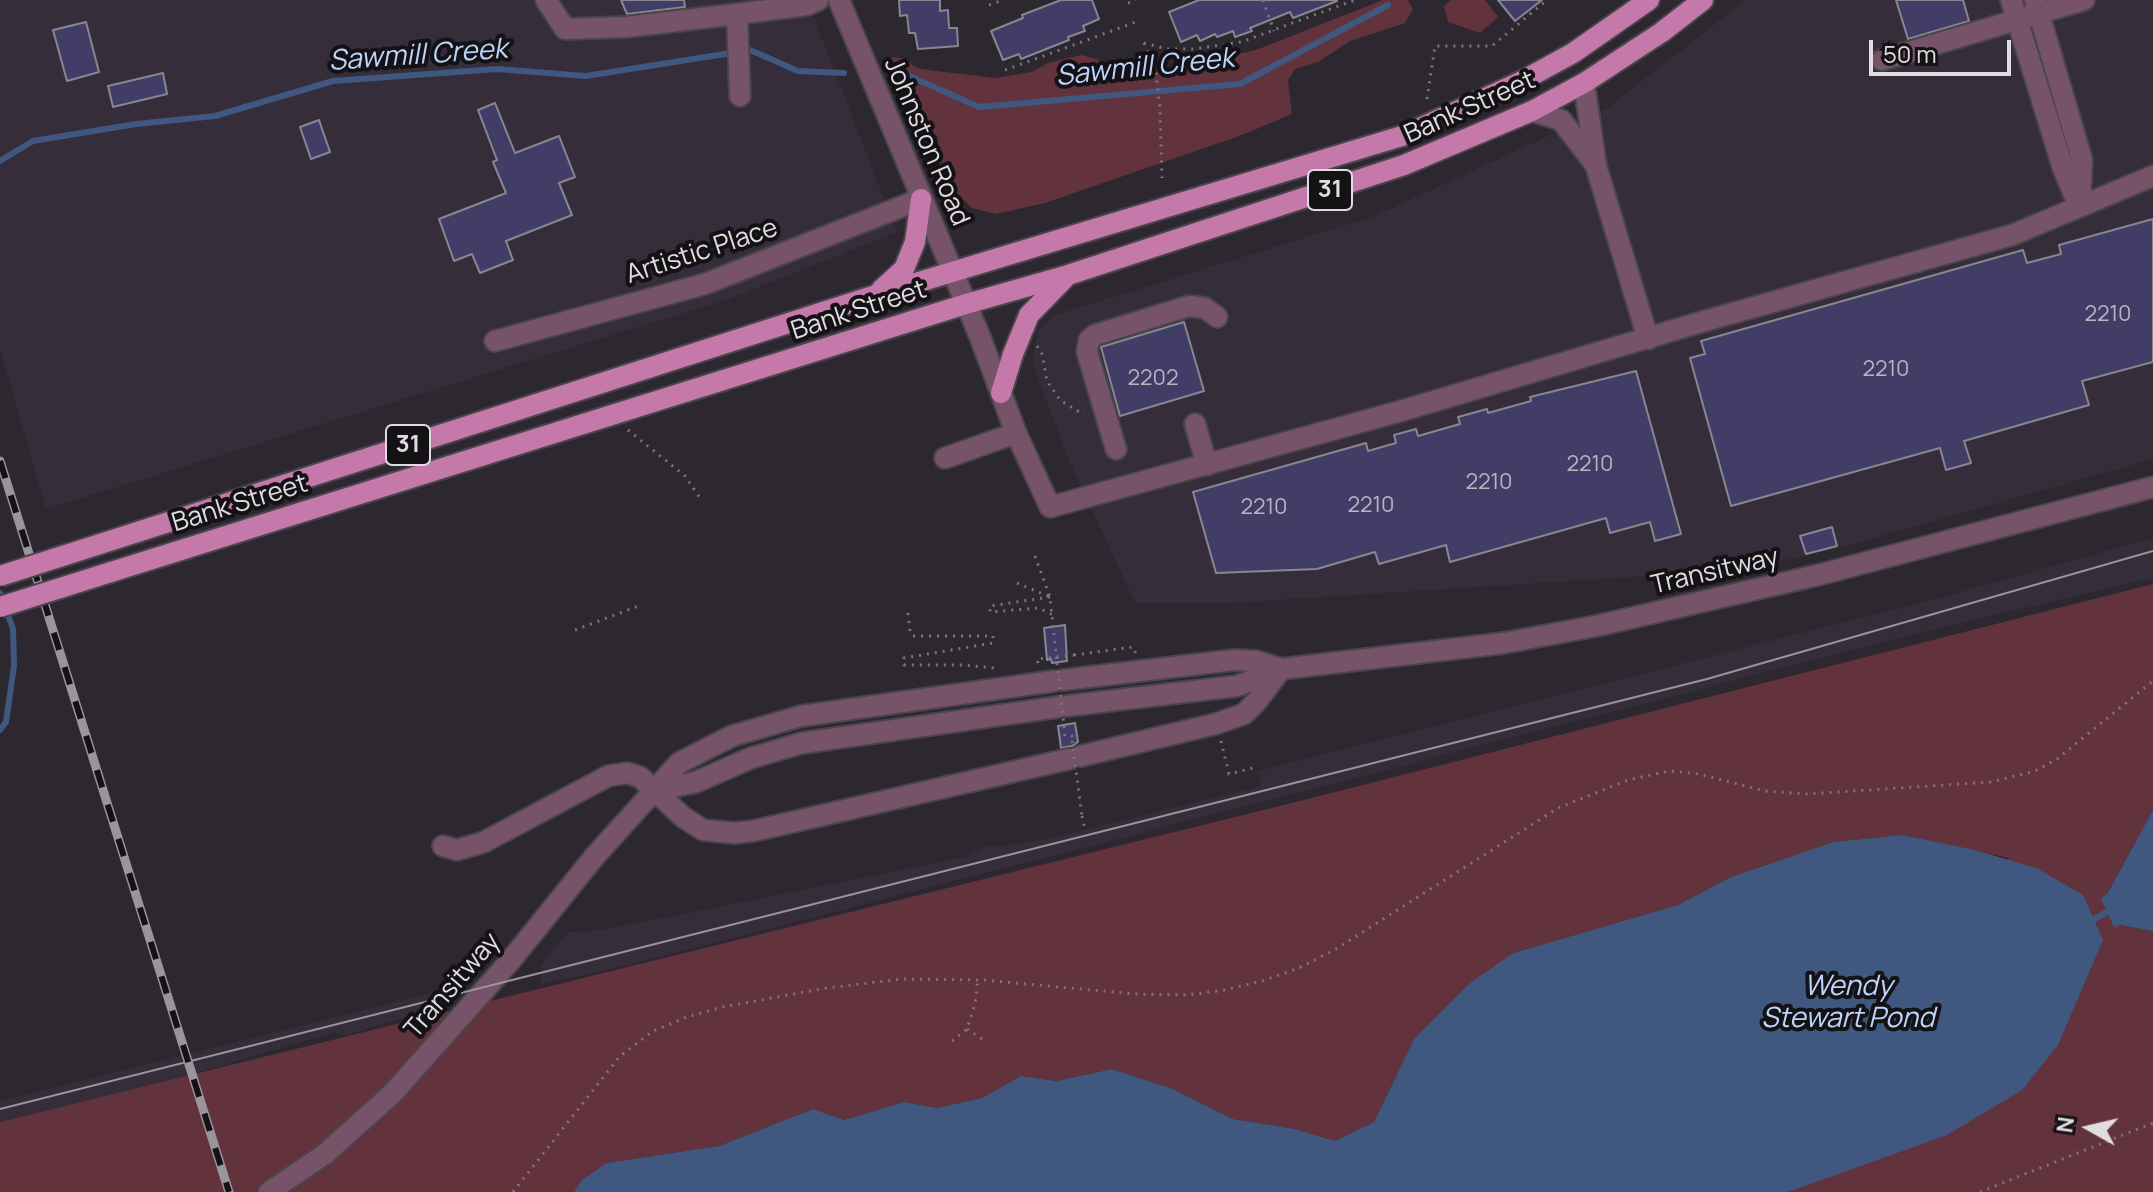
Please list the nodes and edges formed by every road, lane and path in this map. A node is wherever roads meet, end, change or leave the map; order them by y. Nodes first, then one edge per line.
1 (546, 0) edge
2 (818, 0) edge
3 (839, 0) edge
4 (1003, 0) edge
5 (1136, 0) edge
6 (1263, 0) edge
7 (1355, 0) edge
8 (1547, 0) edge
9 (1649, 0) edge
10 (1703, 0) edge
11 (2084, 0) edge
12 (1128, 3) dead end
13 (989, 5) dead end
14 (2036, 6) edge
15 (2013, 10) edge
16 (737, 14) junction
17 (1136, 22) dead end
18 (1274, 31) junction
19 (1882, 60) dead end
20 (1005, 70) dead end
21 (1584, 83) junction
22 (740, 96) dead end
23 (1427, 99) dead end
24 (1532, 111) junction
25 (1596, 166) junction
26 (2153, 176) edge
27 (1162, 178) dead end
28 (921, 199) junction
29 (2079, 206) junction
30 (952, 272) junction
31 (1068, 275) junction
32 (876, 295) junction
33 (966, 304) junction
34 (1217, 317) dead end
35 (1648, 339) junction
36 (495, 341) dead end
37 (1036, 345) dead end
38 (1001, 393) junction
39 (1086, 417) dead end
40 (1195, 424) dead end
41 (625, 428) dead end
42 (1016, 433) junction
43 (1116, 449) dead end
44 (945, 458) dead end
45 (1207, 465) junction
46 (2153, 487) edge
47 (702, 501) dead end
48 (1035, 556) dead end
49 (0, 576) edge
50 (1017, 583) dead end
51 (1050, 597) junction
52 (641, 605) dead end
53 (0, 607) edge
54 (908, 613) dead end
55 (1053, 615) junction
56 (575, 630) dead end
57 (1136, 651) dead end
58 (1074, 655) junction
59 (1075, 662) dead end
60 (1038, 667) dead end
61 (1002, 669) dead end
62 (1281, 669) junction
63 (1058, 670) junction
64 (2153, 681) edge
65 (1063, 713) junction
66 (1052, 728) dead end
67 (1065, 731) junction
68 (1220, 737) dead end
69 (1074, 752) junction
70 (1254, 772) dead end
71 (654, 791) junction
72 (1085, 830) dead end
73 (443, 846) dead end
74 (978, 980) junction
75 (967, 1029) junction
76 (952, 1041) dead end
77 (985, 1041) dead end
78 (2153, 1123) edge
79 (269, 1192) edge
80 (513, 1192) edge
81 (1980, 1192) edge

1 - 16 street
2 - 16 street
3 - 28 street, Johnston Road
4 - 13 path
5 - 12 path
6 - 18 path
7 - 18 path
8 - 23 path
9 - 30 main road, Bank Street / 31
10 - 21 main road, Bank Street / 31
11 - 14 street
14 - 15 street
14 - 29 street
15 - 19 street
15 - 29 street
16 - 22 street
17 - 20 path
18 - 27 path
21 - 24 main road, Bank Street / 31
21 - 25 street
24 - 25 street
24 - 31 main road, Bank Street / 31
25 - 35 street
26 - 29 street
28 - 30 street, Johnston Road
28 - 32 main road
28 - 36 street, Artistic Place
29 - 35 street
30 - 32 main road, Bank Street / 31
30 - 33 street, Johnston Road
31 - 33 main road, Bank Street / 31
31 - 38 main road
32 - 49 main road, Bank Street / 31, bridge
33 - 38 street, Johnston Road
33 - 53 main road, Bank Street / 31, bridge
34 - 43 street
35 - 45 street
37 - 39 path
38 - 42 street, Johnston Road
40 - 45 street
41 - 47 path
42 - 44 street
42 - 45 street, Johnston Road
46 - 62 street, Transitway
48 - 51 path
50 - 51 path
51 - 55 path
51 - 55 path
52 - 56 path
54 - 61 path
55 - 63 path
57 - 58 path
58 - 59 path
58 - 63 path
60 - 63 path
62 - 63 street, Transitway
62 - 65 street, Transitway
62 - 69 street
63 - 65 path, bridge
63 - 71 street, Transitway
64 - 74 path
65 - 67 path
65 - 71 street, Transitway
66 - 67 path
67 - 69 path
68 - 70 path
69 - 71 street
69 - 72 path, bridge
71 - 73 street
71 - 79 street, Transitway
74 - 75 path
74 - 80 path
75 - 76 path
75 - 77 path
78 - 81 path

